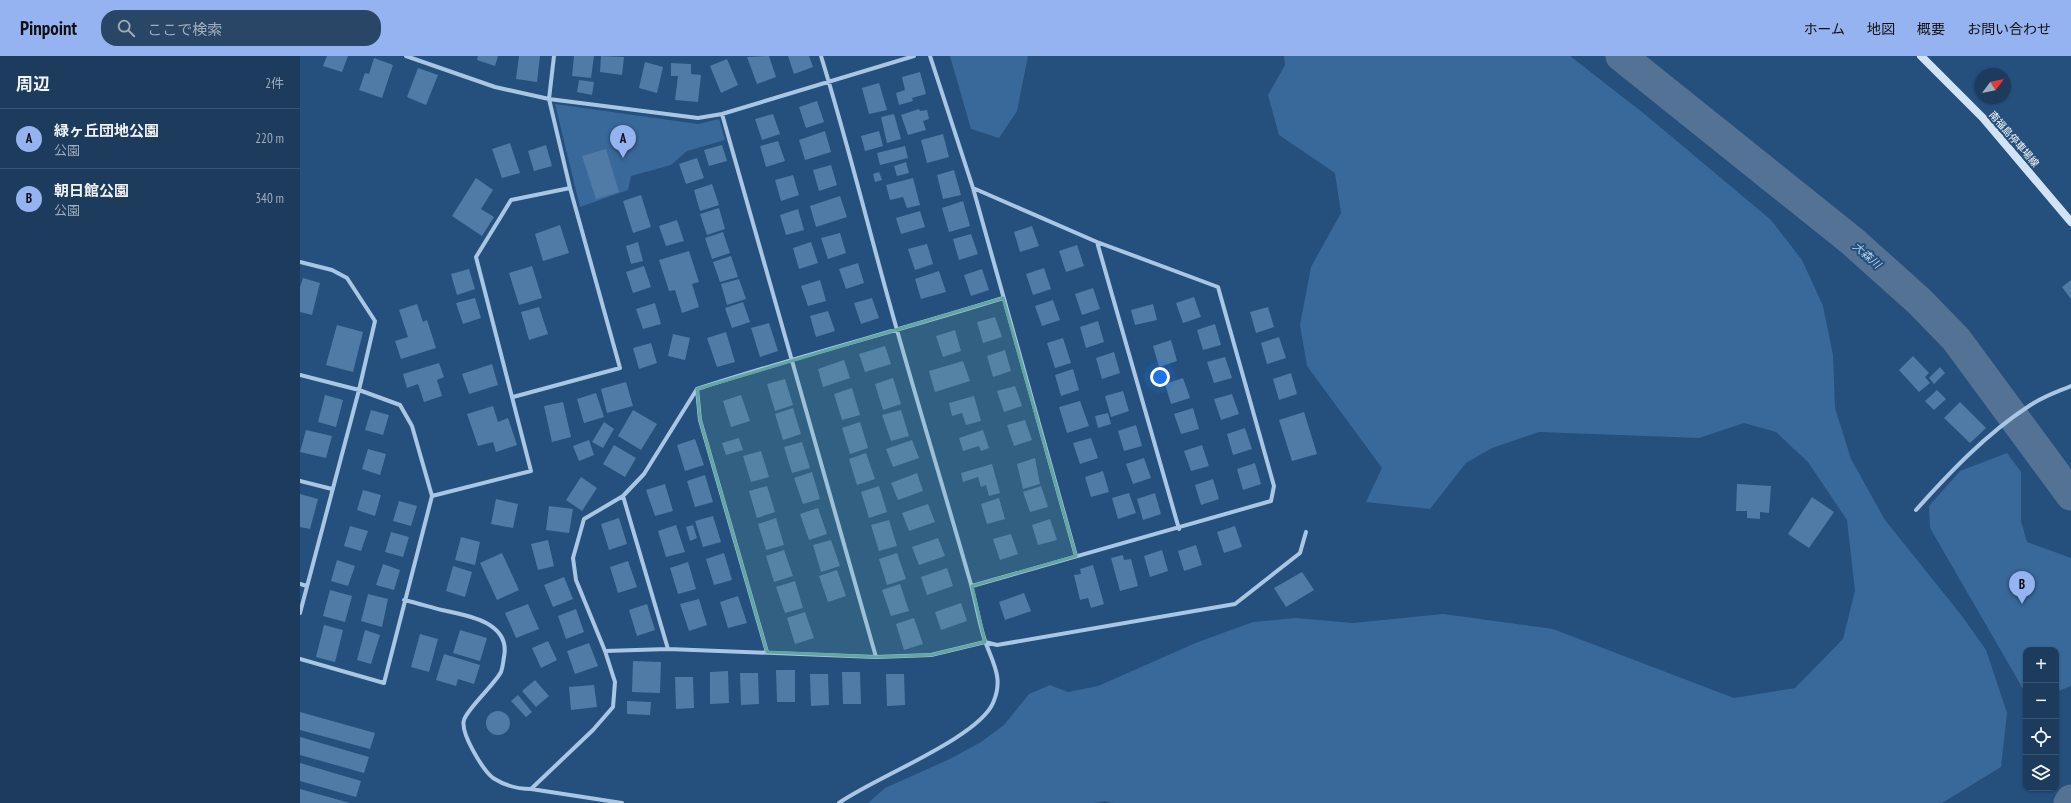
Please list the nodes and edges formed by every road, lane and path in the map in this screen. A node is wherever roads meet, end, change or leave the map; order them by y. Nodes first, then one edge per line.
1 (406, 56) edge
2 (554, 56) edge
3 (821, 56) edge
4 (914, 56) edge
5 (930, 56) edge
6 (1921, 56) edge
7 (829, 81) junction
8 (549, 99) junction
9 (722, 114) junction
10 (570, 188) junction
11 (973, 188) junction
12 (2071, 222) edge
13 (1097, 242) junction
14 (300, 262) edge
15 (1003, 298) junction
16 (897, 331) junction
17 (790, 359) junction
18 (300, 375) edge
19 (2071, 386) edge
20 (697, 389) junction
21 (359, 390) junction
22 (513, 397) junction
23 (300, 481) edge
24 (332, 489) junction
25 (432, 496) junction
26 (623, 496) junction
27 (1916, 510) dead end
28 (1179, 528) junction
29 (1306, 532) dead end
30 (1076, 556) junction
31 (300, 584) edge
32 (307, 586) junction
33 (972, 586) junction
34 (404, 600) junction
35 (300, 613) edge
36 (986, 642) junction
37 (668, 649) junction
38 (605, 650) junction
39 (767, 652) junction
40 (876, 657) junction
41 (300, 659) edge
42 (531, 789) junction
43 (622, 803) edge
44 (839, 803) edge

1 - 8 street
2 - 8 street
3 - 7 street
4 - 7 street
5 - 11 street
6 - 12 main road, 南福島停車場線
7 - 9 street
7 - 16 street
8 - 9 street
8 - 10 street
9 - 17 street
10 - 22 street
10 - 22 street
11 - 13 street
11 - 15 street
13 - 28 street
13 - 28 street
14 - 21 street
15 - 16 street
15 - 30 street
16 - 17 street
16 - 33 street
17 - 20 street
17 - 40 street
18 - 21 street
19 - 27 street
20 - 26 street
20 - 39 street
21 - 24 street
21 - 25 street
22 - 25 street
23 - 24 street
24 - 32 street
25 - 34 street
26 - 37 street
26 - 38 street
28 - 30 street
29 - 36 street
30 - 33 street
31 - 32 street
32 - 35 street
33 - 36 street
34 - 41 street
34 - 42 street
36 - 40 street
36 - 44 street
37 - 38 street
37 - 39 street
38 - 42 street
39 - 40 street
42 - 43 street

